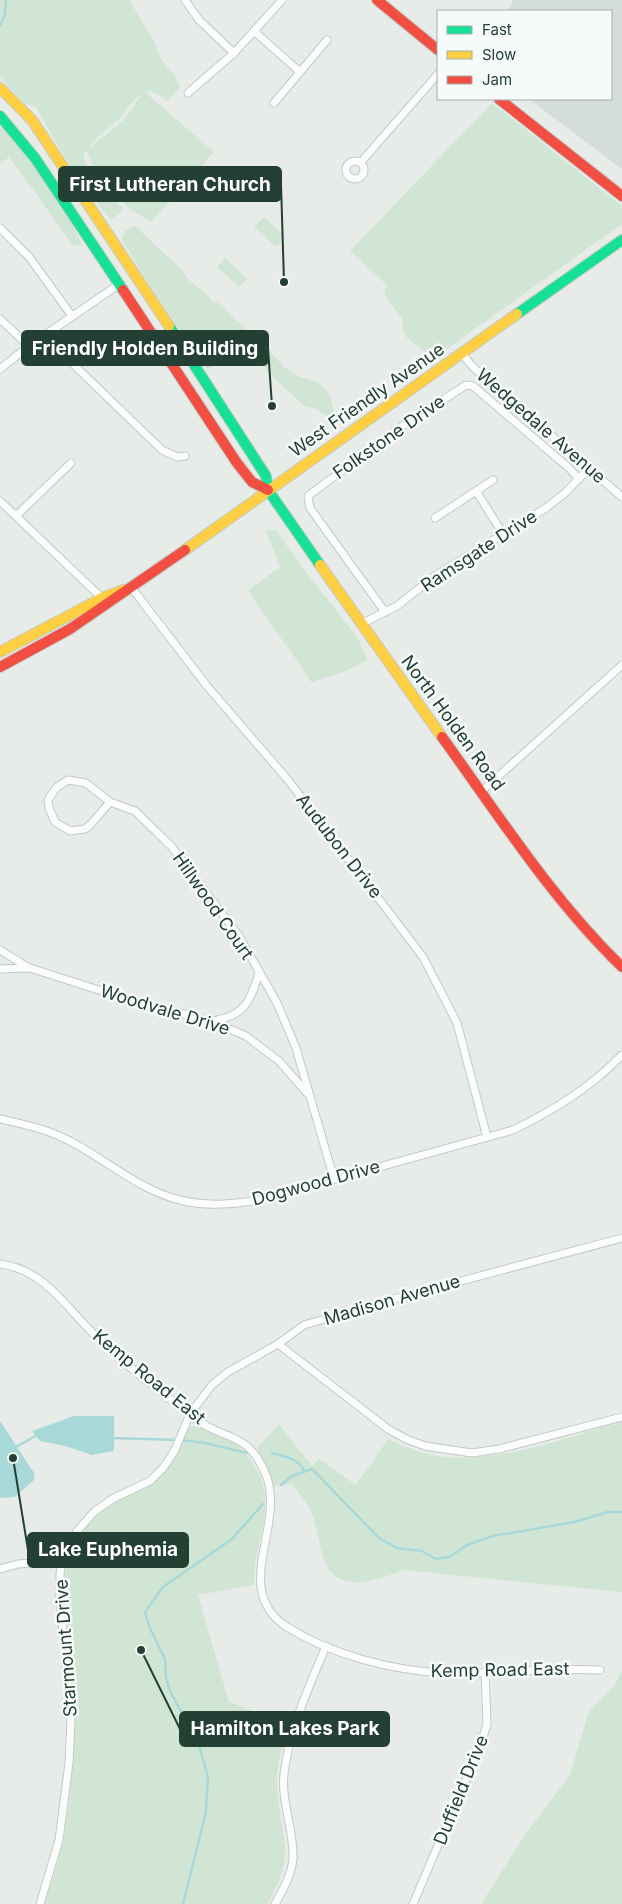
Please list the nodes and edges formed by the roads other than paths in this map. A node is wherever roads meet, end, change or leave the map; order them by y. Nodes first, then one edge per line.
1 (185, 0) edge
2 (282, 0) edge
3 (377, 0) edge
4 (255, 32) junction
5 (327, 40) dead end
6 (437, 49) edge
7 (234, 53) junction
8 (300, 72) junction
9 (437, 75) edge
10 (0, 88) edge
11 (188, 94) dead end
12 (500, 100) edge
13 (274, 103) dead end
14 (0, 116) edge
15 (361, 162) dead end
16 (622, 196) edge
17 (0, 228) edge
18 (622, 240) edge
19 (118, 285) junction
20 (72, 316) junction
21 (0, 320) edge
22 (44, 336) junction
23 (29, 346) junction
24 (462, 354) junction
25 (0, 369) edge
26 (185, 456) dead end
27 (71, 463) dead end
28 (590, 468) junction
29 (579, 479) junction
30 (493, 480) dead end
31 (268, 490) junction
32 (476, 491) junction
33 (622, 497) edge
34 (0, 501) edge
35 (16, 516) junction
36 (435, 518) dead end
37 (503, 534) junction
38 (131, 587) junction
39 (105, 602) junction
40 (385, 612) junction
41 (361, 624) junction
42 (0, 652) edge
43 (622, 665) edge
44 (0, 667) edge
45 (482, 790) junction
46 (110, 802) junction
47 (0, 950) edge
48 (622, 967) edge
49 (30, 968) junction
50 (0, 969) edge
51 (260, 973) junction
52 (211, 1021) junction
53 (622, 1055) edge
54 (309, 1095) junction
55 (0, 1119) edge
56 (487, 1137) junction
57 (334, 1179) junction
58 (622, 1238) edge
59 (0, 1264) edge
60 (278, 1344) junction
61 (190, 1414) junction
62 (622, 1417) edge
63 (62, 1560) junction
64 (0, 1569) edge
65 (326, 1646) junction
66 (600, 1670) dead end
67 (485, 1672) junction
68 (40, 1904) edge
69 (275, 1904) edge
70 (413, 1904) edge

1 - 7 street
2 - 4 street
3 - 6 main road
4 - 7 street
4 - 8 street
5 - 8 street
7 - 11 street
8 - 13 street
9 - 15 street
10 - 31 main road, North Holden Road
12 - 16 main road
14 - 19 main road, North Holden Road
17 - 20 street
18 - 24 main road, West Friendly Avenue
19 - 20 street
19 - 31 main road, North Holden Road
20 - 22 street
21 - 23 street
22 - 23 street
22 - 26 street
23 - 25 street
24 - 28 street, Wedgedale Avenue
24 - 31 main road, West Friendly Avenue
27 - 35 street
28 - 29 street, Ramsgate Drive
28 - 33 street, Wedgedale Avenue
29 - 37 street, Ramsgate Drive
29 - 40 street, Folkstone Drive
30 - 32 street
31 - 38 main road, West Friendly Avenue
31 - 41 main road, North Holden Road
32 - 36 street
32 - 37 street
34 - 35 street
35 - 39 street
37 - 40 street, Ramsgate Drive
38 - 39 main road, West Friendly Avenue
38 - 56 street, Audubon Drive
39 - 42 main road, West Friendly Avenue
39 - 44 main road, West Friendly Avenue
40 - 41 street, Ramsgate Drive
41 - 45 main road, North Holden Road
43 - 45 street
45 - 48 main road, North Holden Road
46 - 46 street, Hillwood Court
46 - 51 street, Hillwood Court
47 - 49 street
49 - 50 street, Woodvale Drive
49 - 52 street, Woodvale Drive
51 - 52 street
51 - 54 street, Hillwood Court
52 - 54 street, Woodvale Drive
53 - 56 street, Dogwood Drive
54 - 57 street, Hillwood Court
55 - 57 street, Dogwood Drive
56 - 57 street, Dogwood Drive
58 - 60 street, Madison Avenue
59 - 61 street, Kemp Road East
60 - 61 street, Madison Avenue
60 - 62 street
61 - 63 street, Starmount Drive
61 - 65 street, Kemp Road East
63 - 64 street
63 - 68 street, Starmount Drive
65 - 67 street, Kemp Road East
65 - 69 street
66 - 67 street, Kemp Road East
67 - 70 street, Duffield Drive

